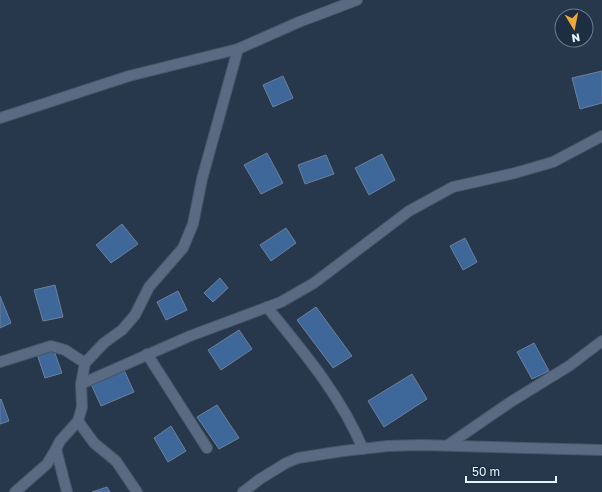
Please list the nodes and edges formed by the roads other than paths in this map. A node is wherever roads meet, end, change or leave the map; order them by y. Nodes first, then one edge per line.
1 (357, 0) edge
2 (238, 49) junction
3 (0, 118) edge
4 (602, 136) edge
5 (267, 307) junction
6 (602, 341) edge
7 (147, 354) junction
8 (0, 362) edge
9 (85, 363) junction
10 (81, 384) junction
11 (78, 421) junction
12 (448, 445) junction
13 (207, 448) dead end
14 (363, 448) junction
15 (56, 449) junction
16 (602, 450) edge
17 (15, 492) edge
18 (67, 492) edge
19 (137, 492) edge
20 (244, 492) edge

1 - 2 street
2 - 3 street
2 - 9 street
4 - 5 street
5 - 7 street
5 - 14 street
6 - 12 street
7 - 10 street
7 - 13 street
8 - 9 street
9 - 10 street
10 - 11 street
11 - 15 street
11 - 19 street
12 - 14 street
12 - 16 street
14 - 20 street
15 - 17 street
15 - 18 street

